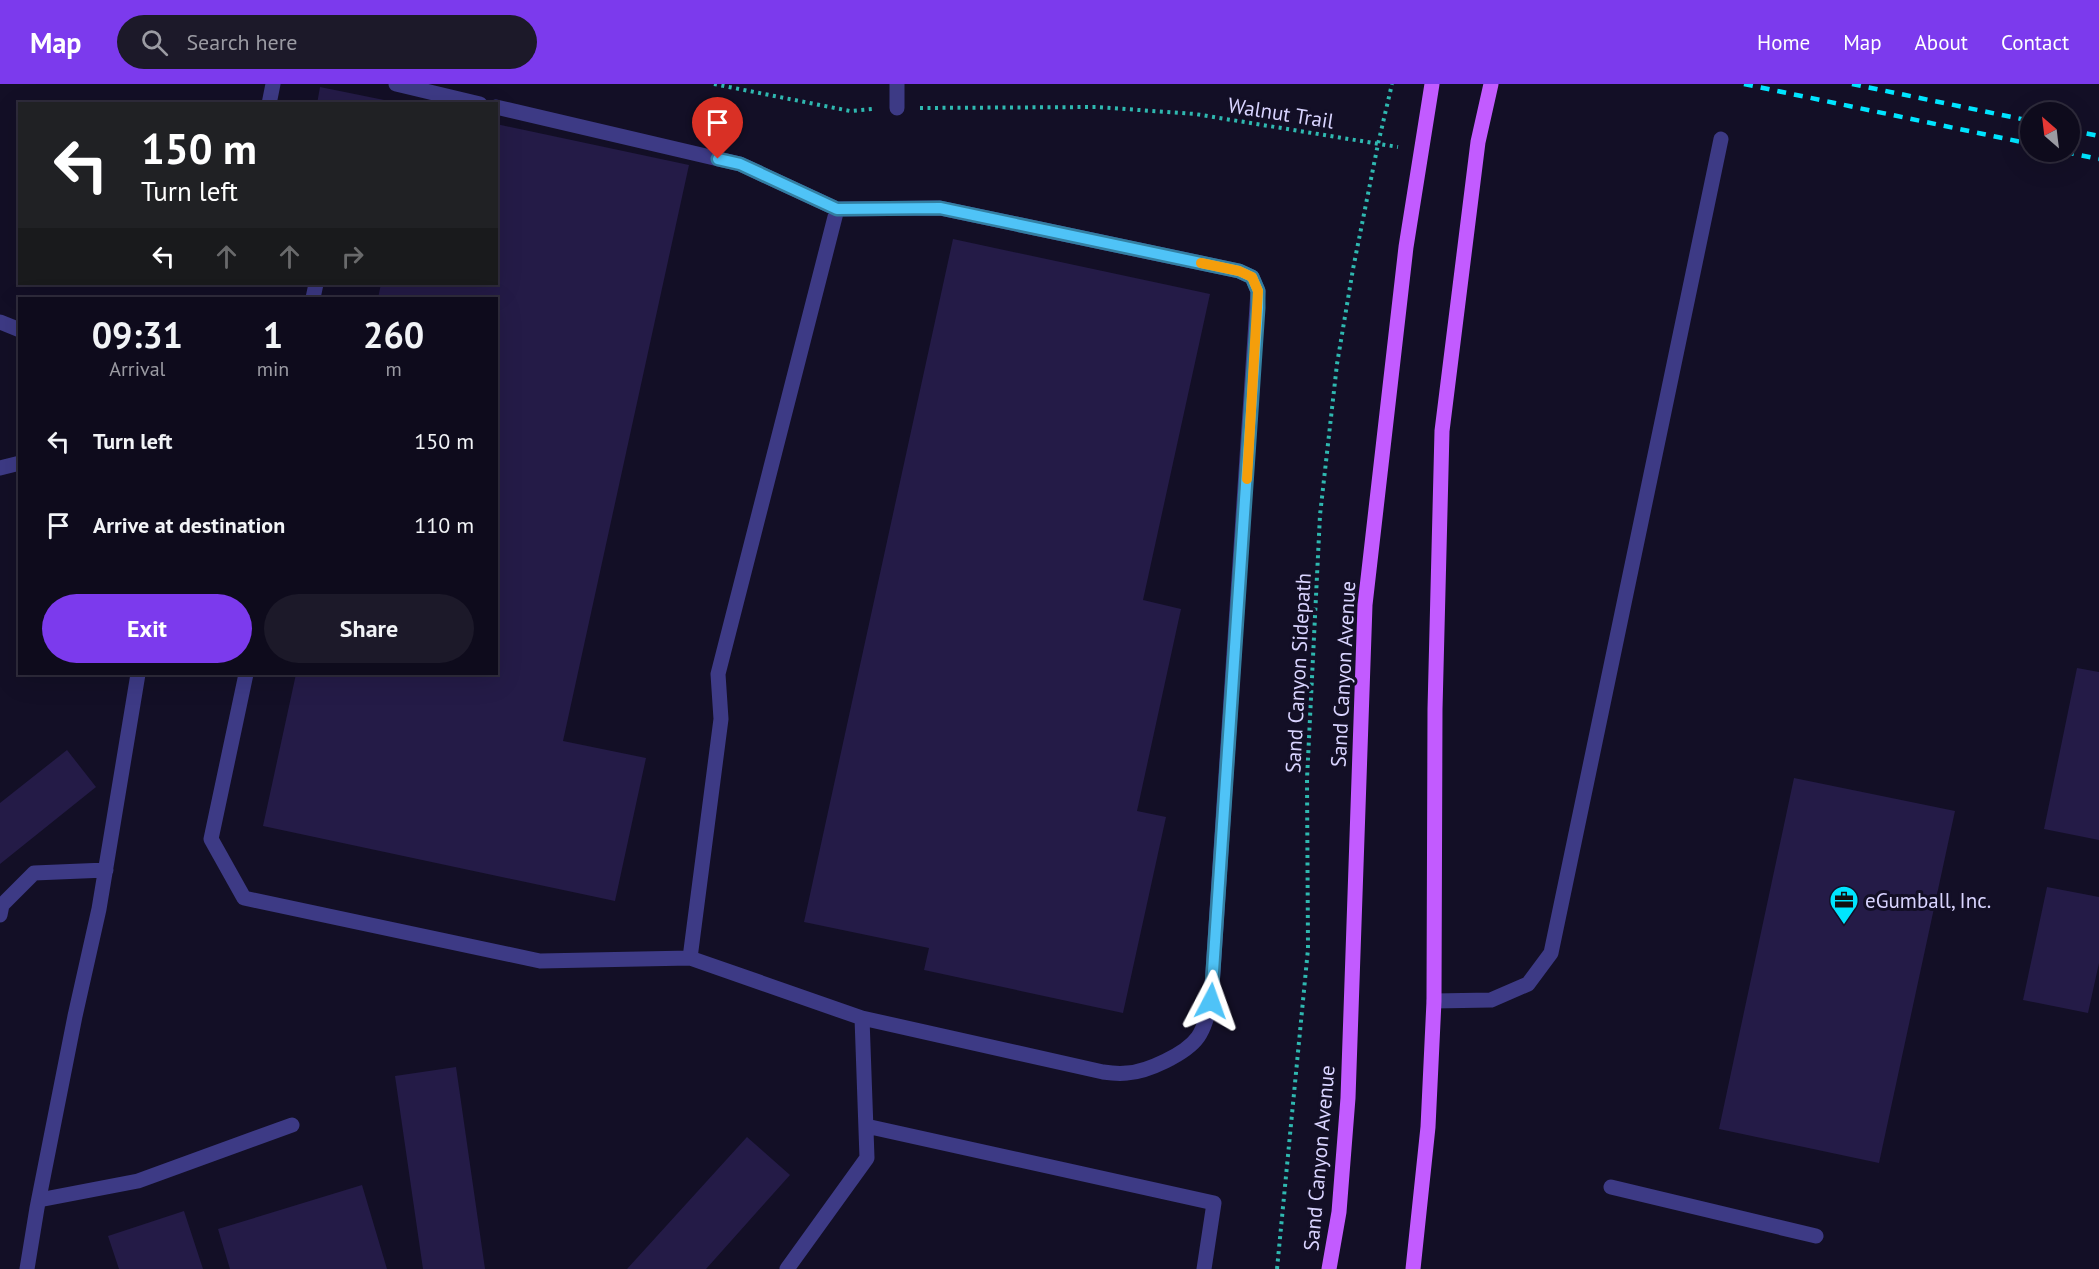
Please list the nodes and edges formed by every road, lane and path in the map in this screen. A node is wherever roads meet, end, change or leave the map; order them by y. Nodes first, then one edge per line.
1 (273, 84) edge
2 (396, 84) edge
3 (714, 84) edge
4 (897, 84) edge
5 (1392, 84) edge
6 (1432, 84) edge
7 (1491, 84) edge
8 (269, 102) edge
9 (472, 102) edge
10 (498, 107) edge
11 (897, 108) junction
12 (1721, 138) dead end
13 (1378, 144) junction
14 (837, 209) junction
15 (0, 321) edge
16 (18, 329) edge
17 (18, 464) edge
18 (0, 468) edge
19 (138, 675) edge
20 (246, 675) edge
21 (106, 870) junction
22 (0, 915) edge
23 (690, 958) junction
24 (1434, 1001) junction
25 (862, 1018) junction
26 (292, 1125) dead end
27 (866, 1126) junction
28 (1611, 1187) dead end
29 (39, 1200) junction
30 (1816, 1236) dead end
31 (27, 1269) edge
32 (787, 1269) edge
33 (1204, 1269) edge
34 (1276, 1269) edge
35 (1329, 1269) edge
36 (1413, 1269) edge

1 - 8 lane
2 - 9 lane
3 - 11 path, Walnut Trail
4 - 11 lane
5 - 13 path, Sand Canyon Sidepath
6 - 35 main road, Sand Canyon Avenue
7 - 24 main road
10 - 14 lane
11 - 13 path, Walnut Trail
12 - 24 lane
13 - 34 path, Sand Canyon Sidepath
14 - 23 lane
14 - 25 lane
15 - 16 lane
17 - 18 lane
19 - 21 lane
20 - 23 lane
21 - 22 lane
21 - 29 lane
23 - 25 lane
24 - 36 main road
25 - 27 lane
26 - 29 lane
27 - 32 lane
27 - 33 lane
28 - 30 lane
29 - 31 lane

